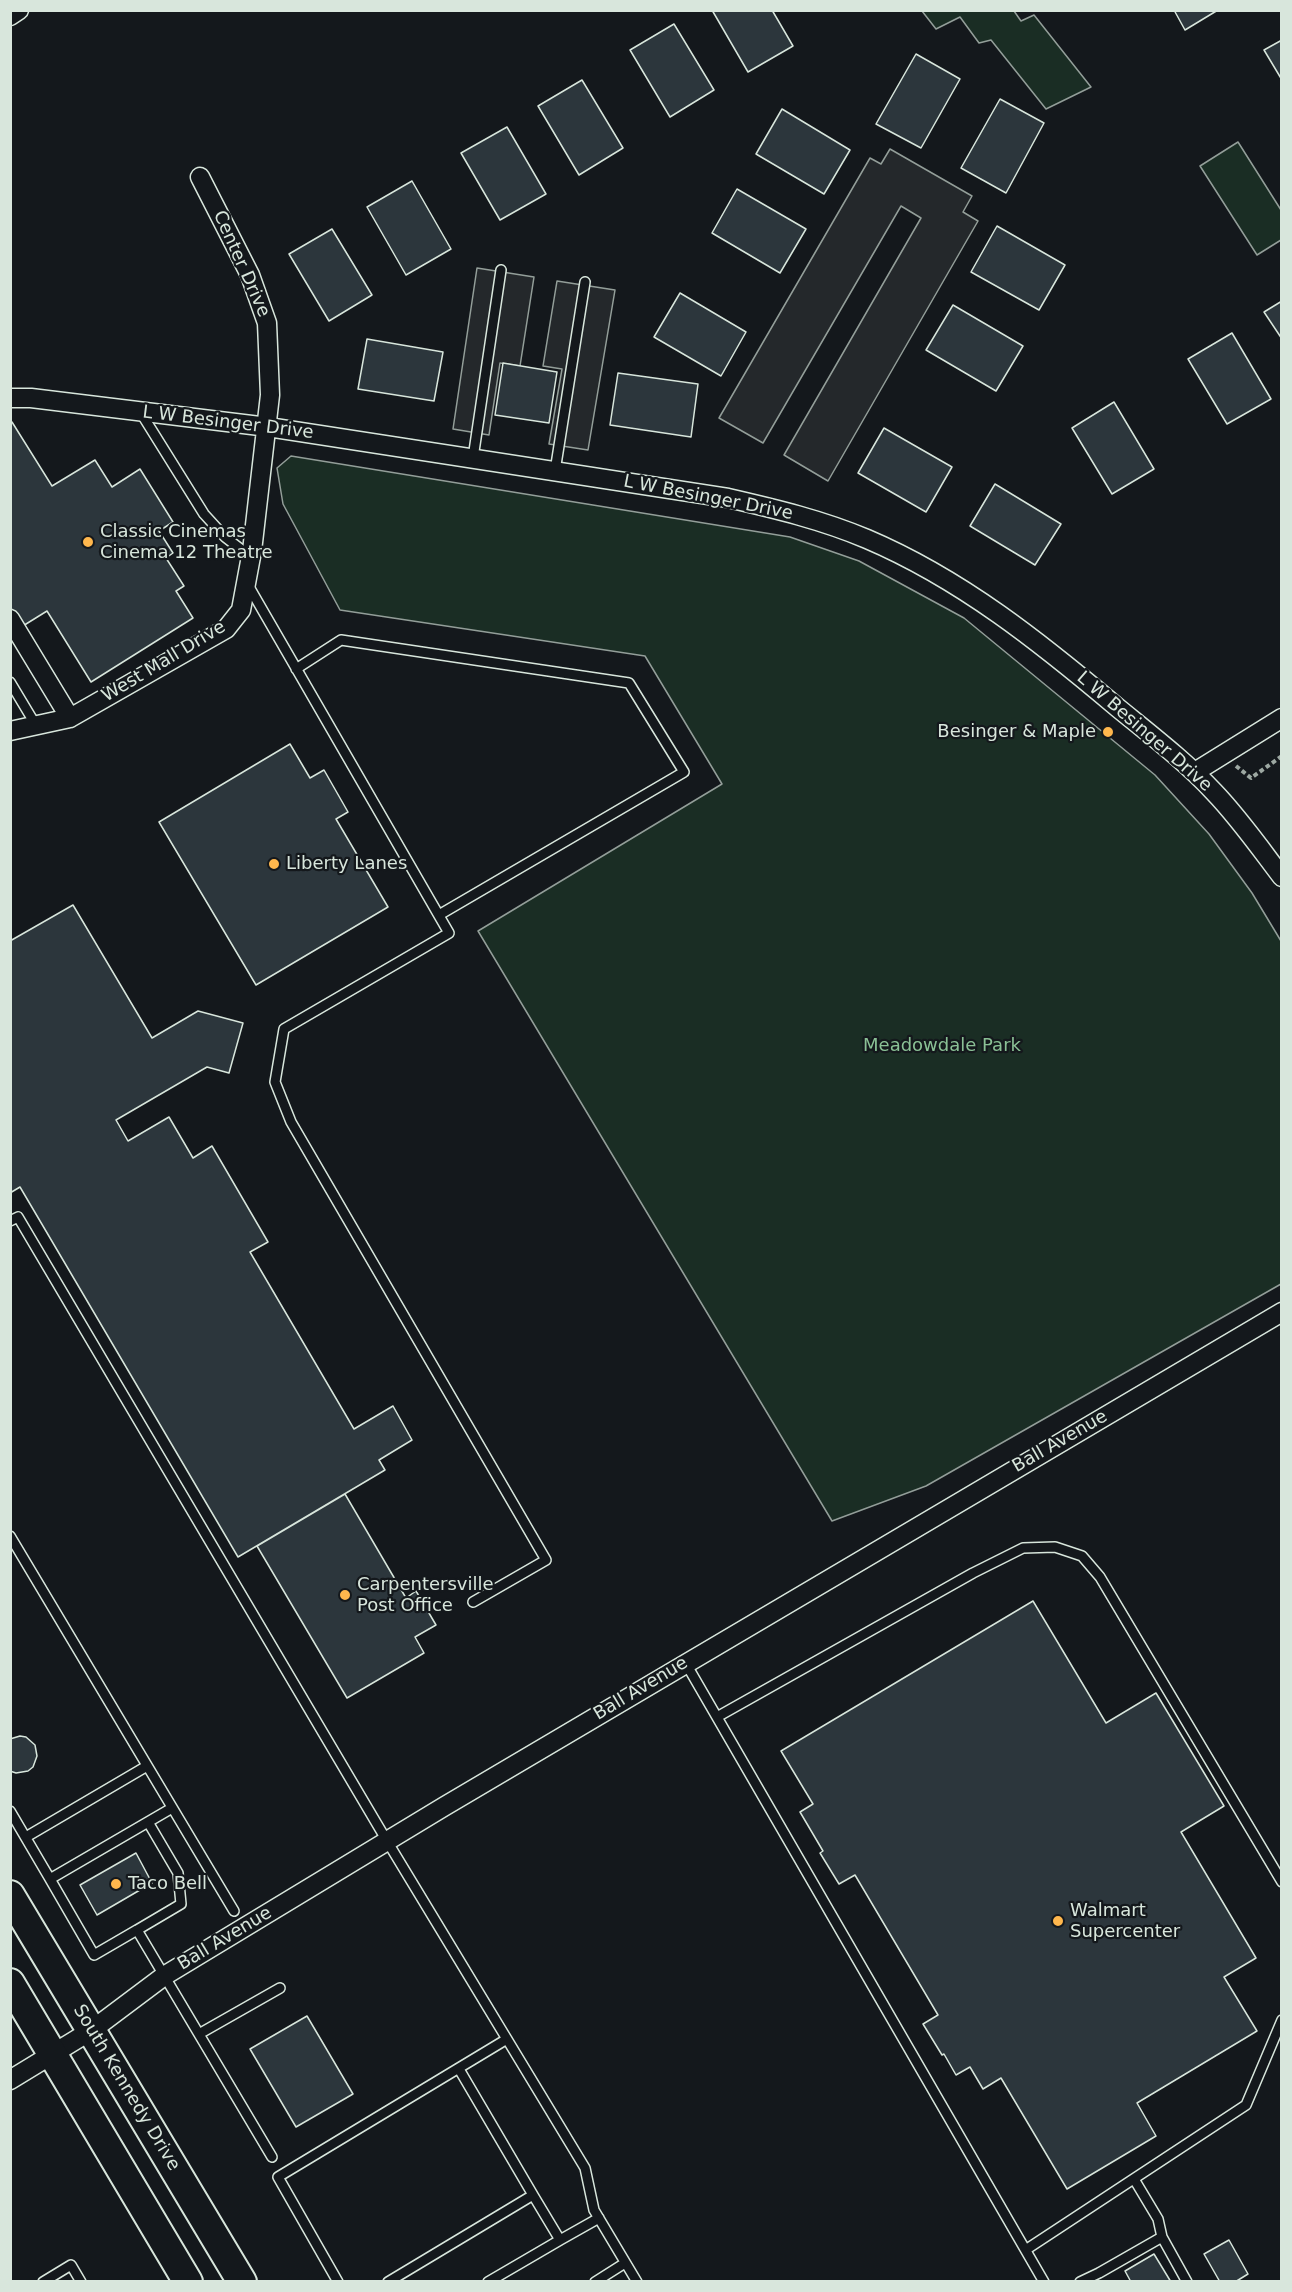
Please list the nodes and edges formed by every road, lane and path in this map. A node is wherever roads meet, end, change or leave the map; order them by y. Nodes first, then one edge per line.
1 (19, 10) edge
2 (10, 16) edge
3 (200, 177) dead end
4 (501, 270) dead end
5 (585, 282) dead end
6 (10, 398) edge
7 (141, 412) junction
8 (268, 427) junction
9 (473, 458) junction
10 (555, 471) junction
11 (251, 557) junction
12 (247, 583) junction
13 (10, 619) edge
14 (296, 669) junction
15 (10, 682) edge
16 (70, 718) junction
17 (1281, 718) edge
18 (37, 727) junction
19 (10, 731) edge
20 (1222, 755) junction
21 (1281, 756) edge
22 (1195, 772) junction
23 (1281, 877) edge
24 (439, 915) junction
25 (10, 1221) edge
26 (1281, 1312) edge
27 (10, 1536) edge
28 (473, 1602) dead end
29 (685, 1662) junction
30 (717, 1718) junction
31 (147, 1766) junction
32 (172, 1808) junction
33 (10, 1811) edge
34 (148, 1822) junction
35 (26, 1838) junction
36 (387, 1842) junction
37 (50, 1879) junction
38 (1281, 1882) edge
39 (10, 1896) edge
40 (234, 1911) dead end
41 (137, 1930) junction
42 (164, 1976) junction
43 (10, 1983) edge
44 (280, 1988) dead end
45 (1281, 2020) edge
46 (92, 2030) junction
47 (199, 2034) junction
48 (507, 2039) junction
49 (53, 2054) junction
50 (459, 2068) junction
51 (10, 2080) edge
52 (272, 2157) dead end
53 (1134, 2179) junction
54 (533, 2195) junction
55 (599, 2218) junction
56 (1162, 2237) junction
57 (560, 2240) junction
58 (1027, 2249) junction
59 (625, 2263) junction
60 (1101, 2277) edge
61 (43, 2282) edge
62 (81, 2282) edge
63 (188, 2282) edge
64 (242, 2282) edge
65 (338, 2282) edge
66 (388, 2282) edge
67 (488, 2282) edge
68 (595, 2282) edge
69 (636, 2282) edge
70 (1044, 2282) edge
71 (1080, 2282) edge
72 (1187, 2282) edge

1 - 2 street
3 - 8 street, Center Drive
4 - 9 lane
5 - 10 lane
6 - 7 street, L W Besinger Drive
7 - 8 street, L W Besinger Drive
7 - 11 lane
8 - 9 street, L W Besinger Drive
8 - 11 street, West Mall Drive
9 - 10 street, L W Besinger Drive
10 - 22 street, L W Besinger Drive
11 - 12 street, West Mall Drive
12 - 14 lane
12 - 16 street, West Mall Drive
13 - 16 street
14 - 24 lane
14 - 24 lane
15 - 18 lane
16 - 18 street, West Mall Drive
17 - 20 street
18 - 19 street, West Mall Drive
20 - 21 path
20 - 22 street
22 - 23 street, L W Besinger Drive
24 - 28 lane
25 - 36 lane
26 - 29 street, Ball Avenue
27 - 31 lane
29 - 30 lane
29 - 36 street, Ball Avenue
30 - 38 lane
30 - 58 lane
31 - 32 lane
31 - 35 lane
32 - 34 lane
32 - 40 lane
33 - 35 lane
34 - 37 lane
34 - 41 lane
35 - 37 lane
36 - 42 street, Ball Avenue
36 - 48 lane
37 - 41 lane
39 - 46 main road, South Kennedy Drive
41 - 42 lane
42 - 46 street, Ball Avenue
42 - 47 lane
43 - 49 main road
44 - 47 lane
45 - 53 lane
46 - 49 street, Ball Avenue
46 - 64 main road, South Kennedy Drive
47 - 52 lane
48 - 50 lane
48 - 55 lane
49 - 51 street, Ball Avenue
49 - 63 main road
50 - 54 lane
50 - 65 lane
53 - 56 lane
53 - 58 lane
54 - 57 lane
54 - 66 lane
55 - 57 lane
55 - 59 lane
56 - 60 lane
56 - 72 lane
57 - 67 lane
58 - 70 lane
59 - 68 lane
59 - 69 lane
60 - 71 lane
61 - 62 lane

